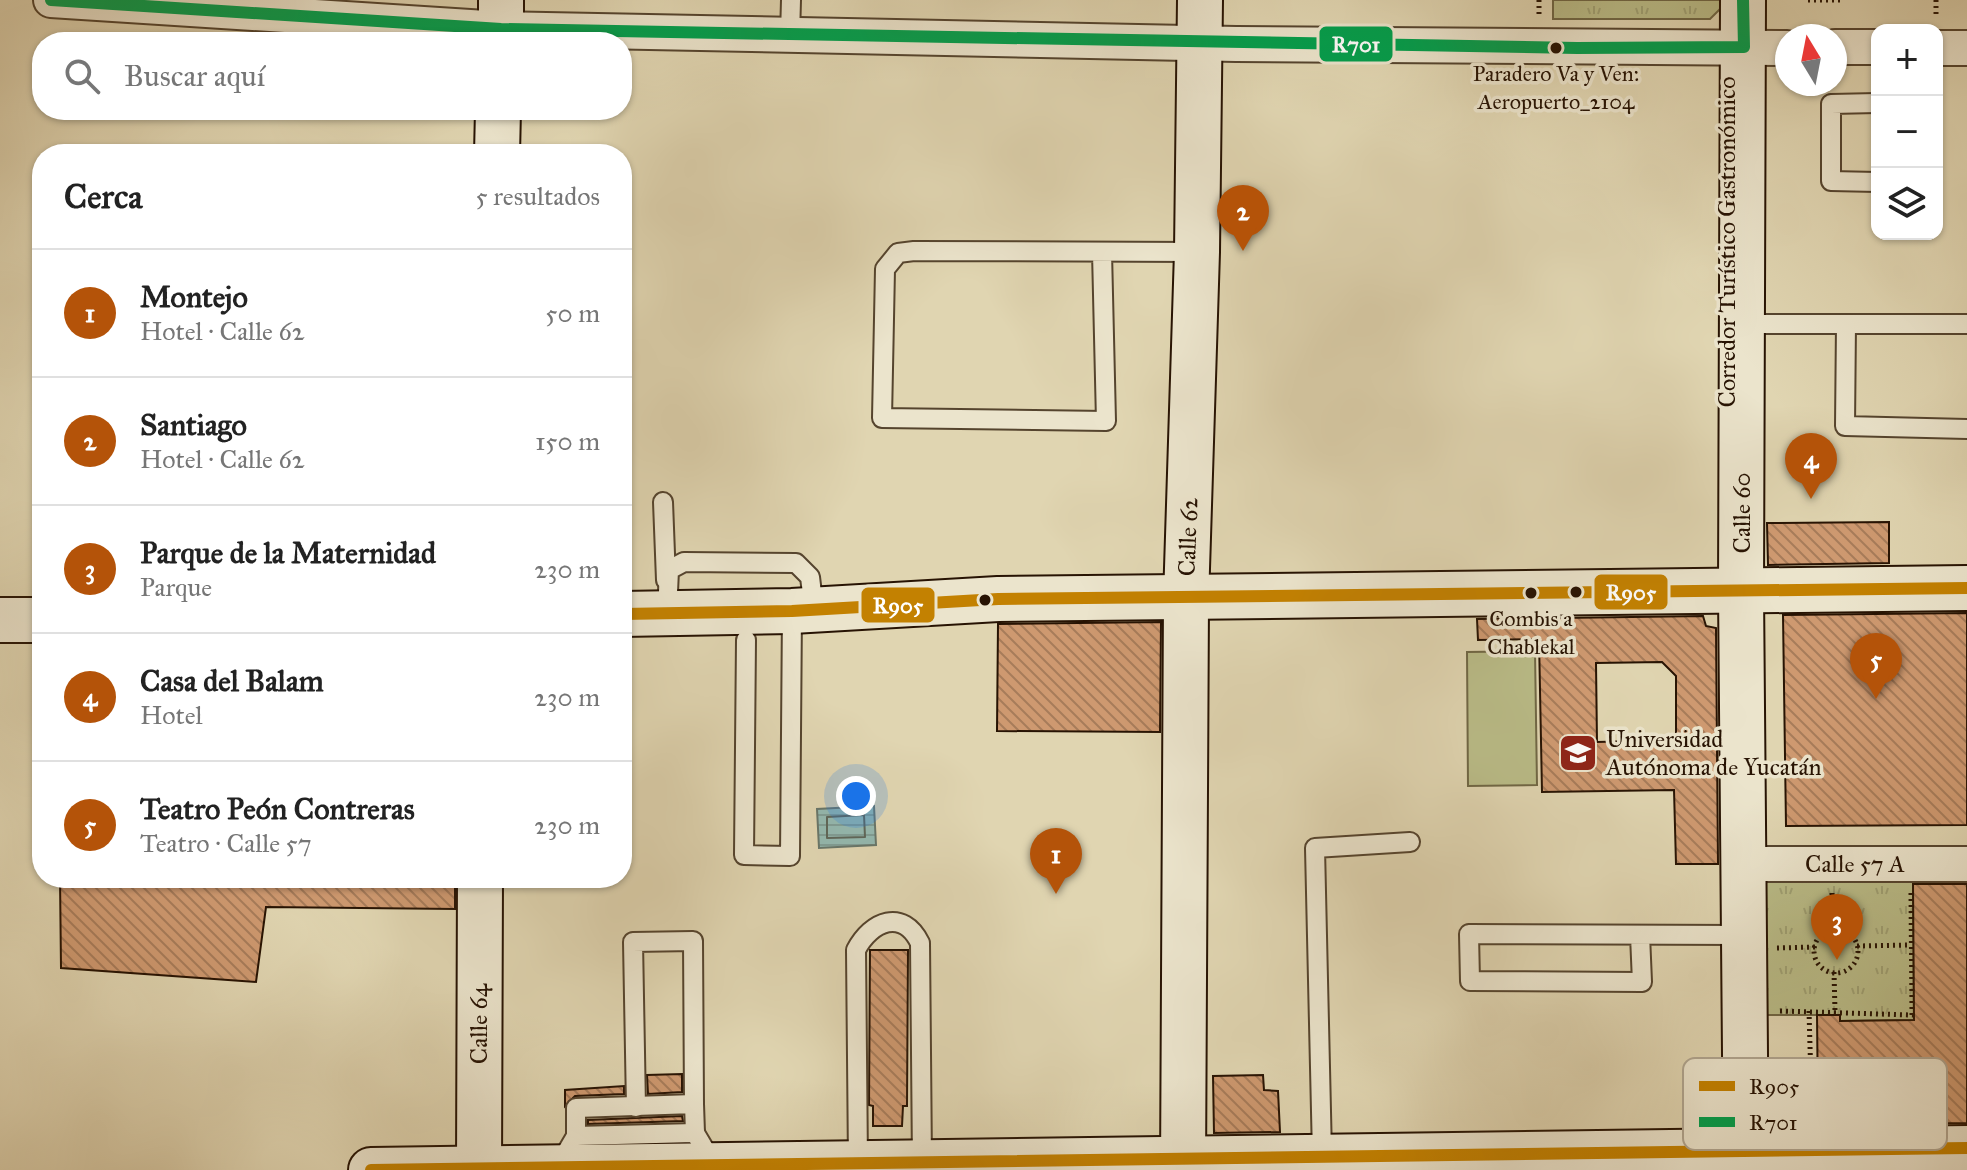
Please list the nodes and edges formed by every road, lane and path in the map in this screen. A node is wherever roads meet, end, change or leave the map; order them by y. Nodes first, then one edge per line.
1 (51, 0) edge
2 (791, 0) edge
3 (1200, 0) edge
4 (1729, 0) edge
5 (1808, 0) edge
6 (1844, 0) edge
7 (501, 24) edge
8 (1752, 29) edge
9 (790, 35) junction
10 (1775, 41) edge
11 (1223, 42) junction
12 (1847, 47) edge
13 (1871, 47) edge
14 (1943, 48) edge
15 (1967, 48) edge
16 (1871, 103) edge
17 (498, 120) edge
18 (497, 144) edge
19 (1871, 182) edge
20 (1102, 252) junction
21 (1197, 252) junction
22 (1750, 324) junction
23 (1846, 324) junction
24 (1967, 324) edge
25 (1967, 429) edge
26 (663, 502) dead end
27 (1967, 588) edge
28 (1744, 593) junction
29 (667, 597) junction
30 (1186, 600) junction
31 (632, 610) edge
32 (803, 610) junction
33 (0, 620) edge
34 (32, 620) edge
35 (746, 640) dead end
36 (1410, 842) dead end
37 (1752, 864) junction
38 (1910, 864) junction
39 (1967, 864) edge
40 (480, 888) edge
41 (1640, 935) junction
42 (1745, 939) junction
43 (1911, 945) junction
44 (1857, 946) junction
45 (1815, 947) junction
46 (1834, 972) junction
47 (1760, 1011) junction
48 (1809, 1011) junction
49 (1835, 1011) junction
50 (1746, 1058) edge
51 (1761, 1058) edge
52 (1809, 1058) edge
53 (694, 1104) junction
54 (636, 1107) junction
55 (1683, 1143) edge
56 (1947, 1147) edge
57 (1967, 1148) edge
58 (705, 1149) junction
59 (567, 1152) junction
60 (1322, 1155) junction
61 (858, 1163) junction
62 (1183, 1164) edge
63 (924, 1165) edge
64 (371, 1170) edge
65 (479, 1170) edge

1 - 7 street
2 - 9 lane
3 - 11 main road, Calle 62
4 - 11 street
5 - 6 path
7 - 9 street
8 - 10 street
8 - 11 street
8 - 22 main road, Calle 60
9 - 11 street
11 - 21 main road, Calle 62
11 - 28 street, Corredor Turístico Gastronómico
12 - 13 street
14 - 15 street
16 - 19 lane
17 - 18 main road
20 - 20 lane
20 - 21 lane
21 - 30 main road, Calle 62
22 - 23 lane
22 - 28 main road, Calle 60
23 - 24 lane
23 - 25 lane
26 - 29 lane
27 - 28 main road
28 - 30 main road
28 - 37 main road, Calle 60
28 - 42 street, Corredor Turístico Gastronómico
29 - 31 main road
29 - 32 main road
30 - 32 main road
30 - 62 main road, Calle 62
32 - 35 lane
33 - 34 main road
36 - 60 lane
37 - 38 street, Calle 57 A
37 - 42 main road, Calle 60
38 - 39 street, Calle 57 A
38 - 43 path
40 - 65 main road, Calle 64
41 - 41 lane
41 - 42 lane
42 - 45 path
42 - 47 street, Corredor Turístico Gastronómico
42 - 50 main road, Calle 60
43 - 44 path
43 - 49 path
44 - 45 path
44 - 46 path
45 - 46 path
46 - 49 path
47 - 48 path
47 - 51 street, Corredor Turístico Gastronómico
48 - 49 path
48 - 52 path
53 - 54 lane
53 - 54 lane
53 - 58 lane
54 - 59 lane
55 - 60 main road
56 - 57 main road
58 - 59 main road
58 - 61 main road
59 - 65 main road
60 - 62 main road
61 - 63 main road
61 - 63 lane
62 - 63 main road
64 - 65 main road

